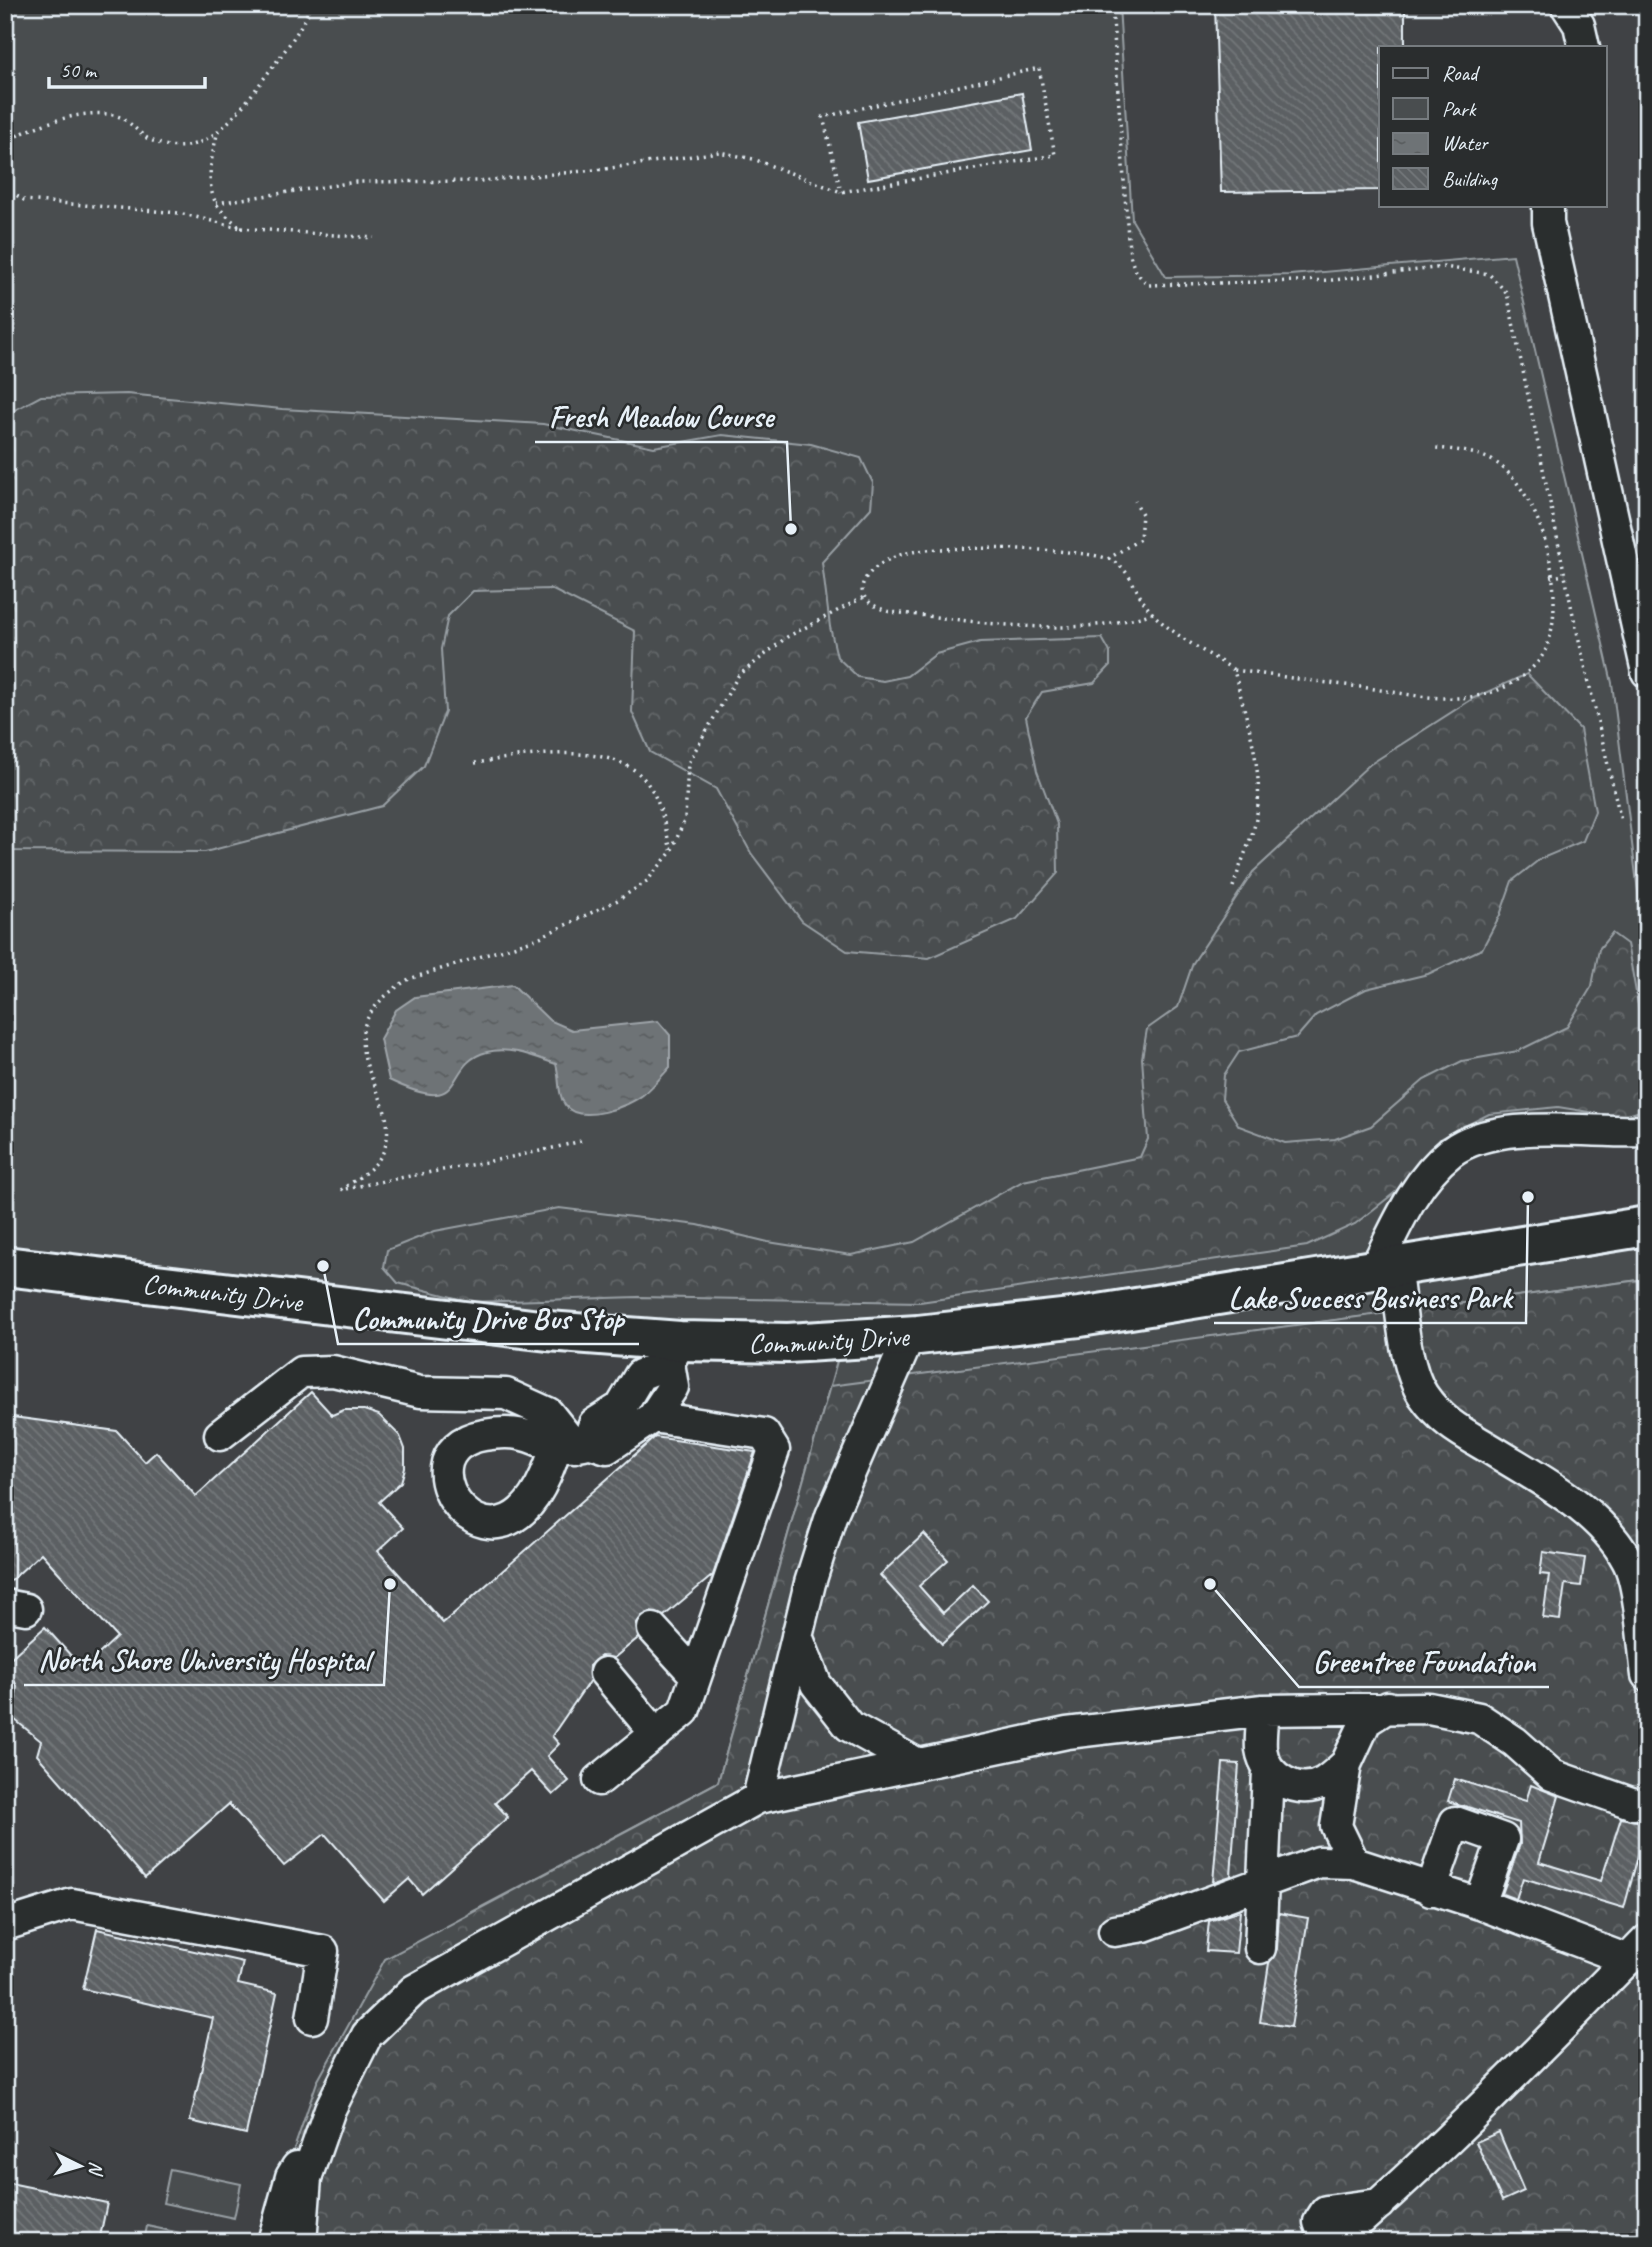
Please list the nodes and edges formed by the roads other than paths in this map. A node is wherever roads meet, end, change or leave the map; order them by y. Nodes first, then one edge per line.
1 (1566, 5) edge
2 (1584, 46) edge
3 (1548, 214) edge
4 (1647, 671) edge
5 (1647, 1131) edge
6 (1647, 1226) edge
7 (5, 1266) edge
8 (1385, 1267) junction
9 (910, 1335) junction
10 (674, 1352) junction
11 (653, 1417) junction
12 (220, 1435) dead end
13 (573, 1446) junction
14 (653, 1629) dead end
15 (797, 1636) junction
16 (606, 1672) dead end
17 (695, 1675) junction
18 (1647, 1675) edge
19 (1388, 1707) junction
20 (1263, 1710) junction
21 (656, 1734) junction
22 (918, 1764) junction
23 (1346, 1764) junction
24 (1277, 1777) junction
25 (599, 1780) dead end
26 (758, 1798) junction
27 (1642, 1802) edge
28 (1336, 1826) junction
29 (1354, 1863) junction
30 (1262, 1883) junction
31 (1431, 1890) junction
32 (1480, 1904) junction
33 (5, 1925) edge
34 (1114, 1931) dead end
35 (1259, 1948) dead end
36 (1637, 1950) edge
37 (313, 2018) dead end
38 (330, 2109) junction
39 (1379, 2204) junction
40 (273, 2242) edge
41 (301, 2242) edge
42 (1326, 2242) edge
43 (1336, 2242) edge

1 - 2 street
3 - 4 street
5 - 8 street
6 - 8 main road, Community Drive
7 - 10 main road, Community Drive
8 - 9 main road, Community Drive
8 - 18 street
9 - 10 main road, Community Drive
9 - 15 street
10 - 11 street
10 - 13 street
11 - 13 street
11 - 17 street
12 - 13 street
14 - 17 street
15 - 22 street
15 - 26 street
16 - 21 street
17 - 21 street
19 - 20 street
19 - 23 street
19 - 27 street
20 - 22 street
20 - 24 street
21 - 25 street
22 - 26 street
23 - 24 street
23 - 28 street
24 - 28 street
24 - 30 street
26 - 38 street
28 - 29 street
29 - 30 street
29 - 31 street
30 - 34 street
30 - 35 street
31 - 32 street
31 - 32 street
32 - 36 street
33 - 37 street
36 - 39 street
38 - 40 street
38 - 41 street
39 - 42 street
39 - 43 street

